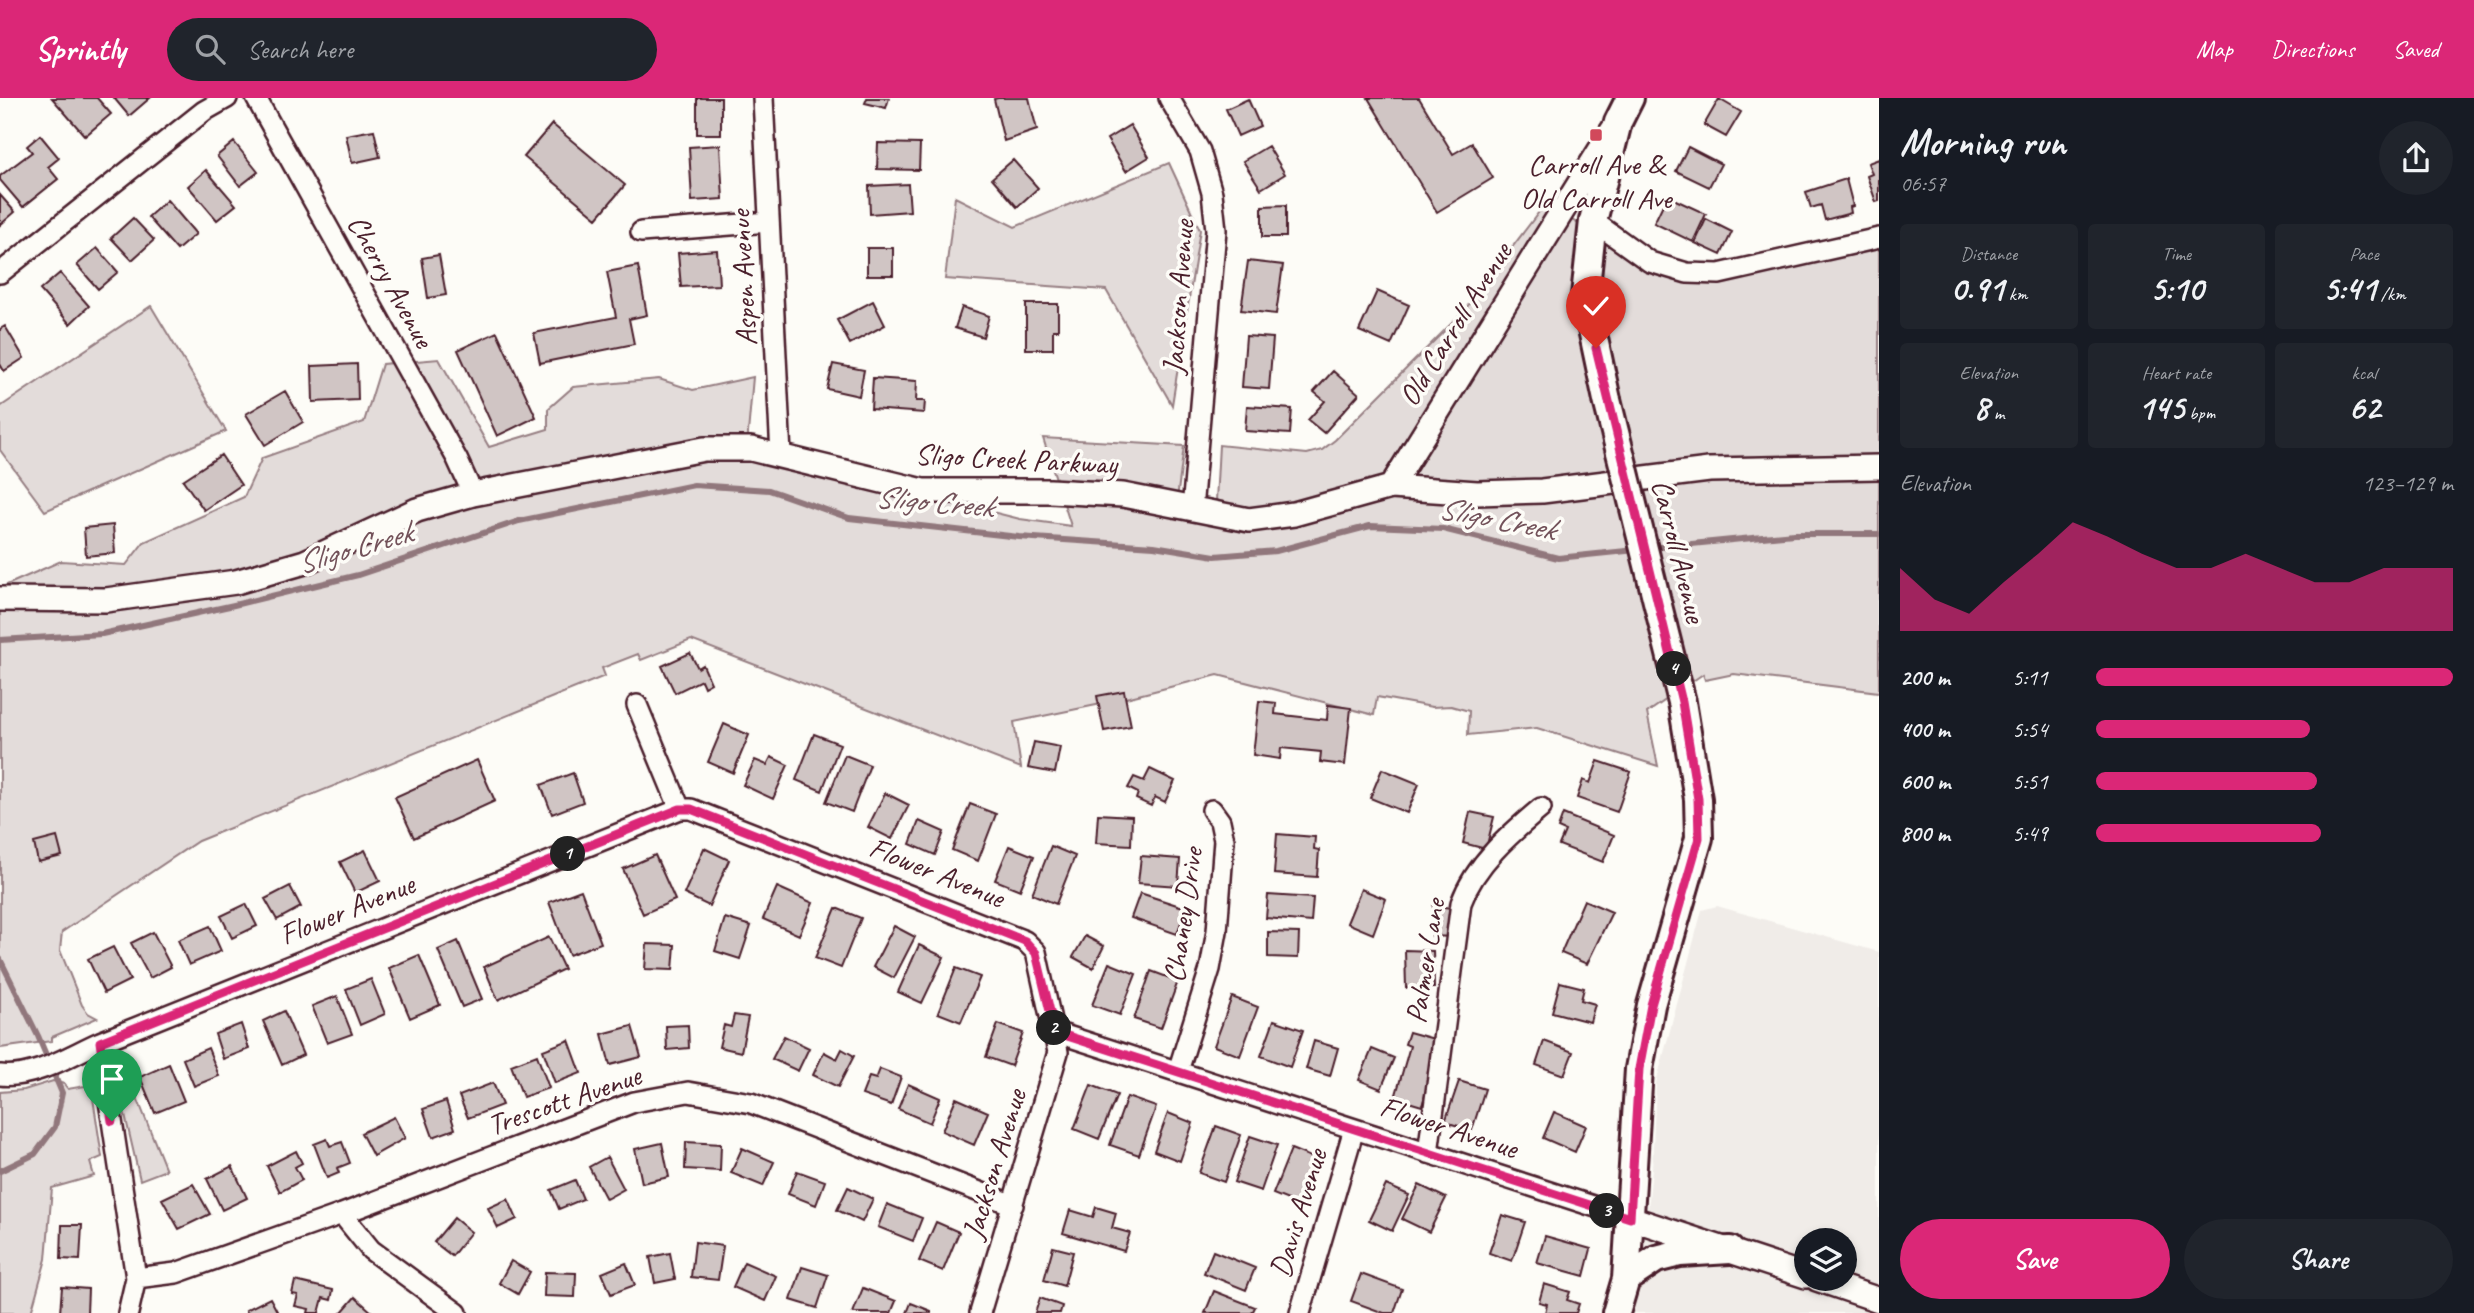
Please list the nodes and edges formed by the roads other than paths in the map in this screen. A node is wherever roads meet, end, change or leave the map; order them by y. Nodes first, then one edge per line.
1 (227, 98) edge
2 (256, 98) edge
3 (763, 98) edge
4 (1169, 98) edge
5 (1630, 98) edge
6 (1618, 122) junction
7 (1593, 221) junction
8 (769, 222) junction
9 (641, 232) dead end
10 (1879, 238) edge
11 (0, 273) edge
12 (781, 455) junction
13 (1879, 467) edge
14 (1391, 487) junction
15 (473, 494) junction
16 (1192, 510) junction
17 (0, 599) edge
18 (637, 705) dead end
19 (1541, 808) dead end
20 (680, 809) junction
21 (1212, 810) dead end
22 (1055, 1032) junction
23 (100, 1042) junction
24 (1178, 1071) junction
25 (0, 1075) edge
26 (1354, 1129) junction
27 (1428, 1153) junction
28 (1013, 1205) junction
29 (342, 1214) junction
30 (1630, 1218) junction
31 (1730, 1250) junction
32 (1794, 1272) edge
33 (135, 1278) junction
34 (1626, 1279) junction
35 (1852, 1291) edge
36 (1879, 1300) edge
37 (128, 1313) edge
38 (457, 1313) edge
39 (980, 1313) edge
40 (1300, 1313) edge
41 (1616, 1313) edge

1 - 11 street
2 - 15 street, Cherry Avenue
3 - 8 street, Aspen Avenue
4 - 16 street, Jackson Avenue
5 - 6 main road, Carroll Avenue
6 - 7 main road, Carroll Avenue
6 - 14 street, Old Carroll Avenue
7 - 10 street
7 - 30 main road, Carroll Avenue, bridge
8 - 9 street
8 - 12 street, Aspen Avenue
12 - 15 street, Sligo Creek Parkway
12 - 16 street, Sligo Creek Parkway
13 - 14 street, Sligo Creek Parkway
14 - 16 street, Sligo Creek Parkway
15 - 17 street, Sligo Creek Parkway
18 - 20 street
19 - 27 street, Palmer Lane
20 - 22 street, Flower Avenue
20 - 23 street, Flower Avenue
21 - 24 street, Chaney Drive
22 - 24 street, Flower Avenue
22 - 28 street, Jackson Avenue
23 - 25 street, Flower Avenue
23 - 33 street
24 - 26 street, Flower Avenue
26 - 27 street, Flower Avenue
26 - 40 street, Davis Avenue
27 - 30 street, Flower Avenue
28 - 29 street, Trescott Avenue
28 - 39 street, Jackson Avenue
29 - 33 street, Trescott Avenue
29 - 38 street
30 - 31 street, Flower Avenue
30 - 34 main road, Carroll Avenue
31 - 32 street, Flower Avenue
31 - 34 main road
33 - 37 street
34 - 41 main road, Carroll Avenue
35 - 36 street

